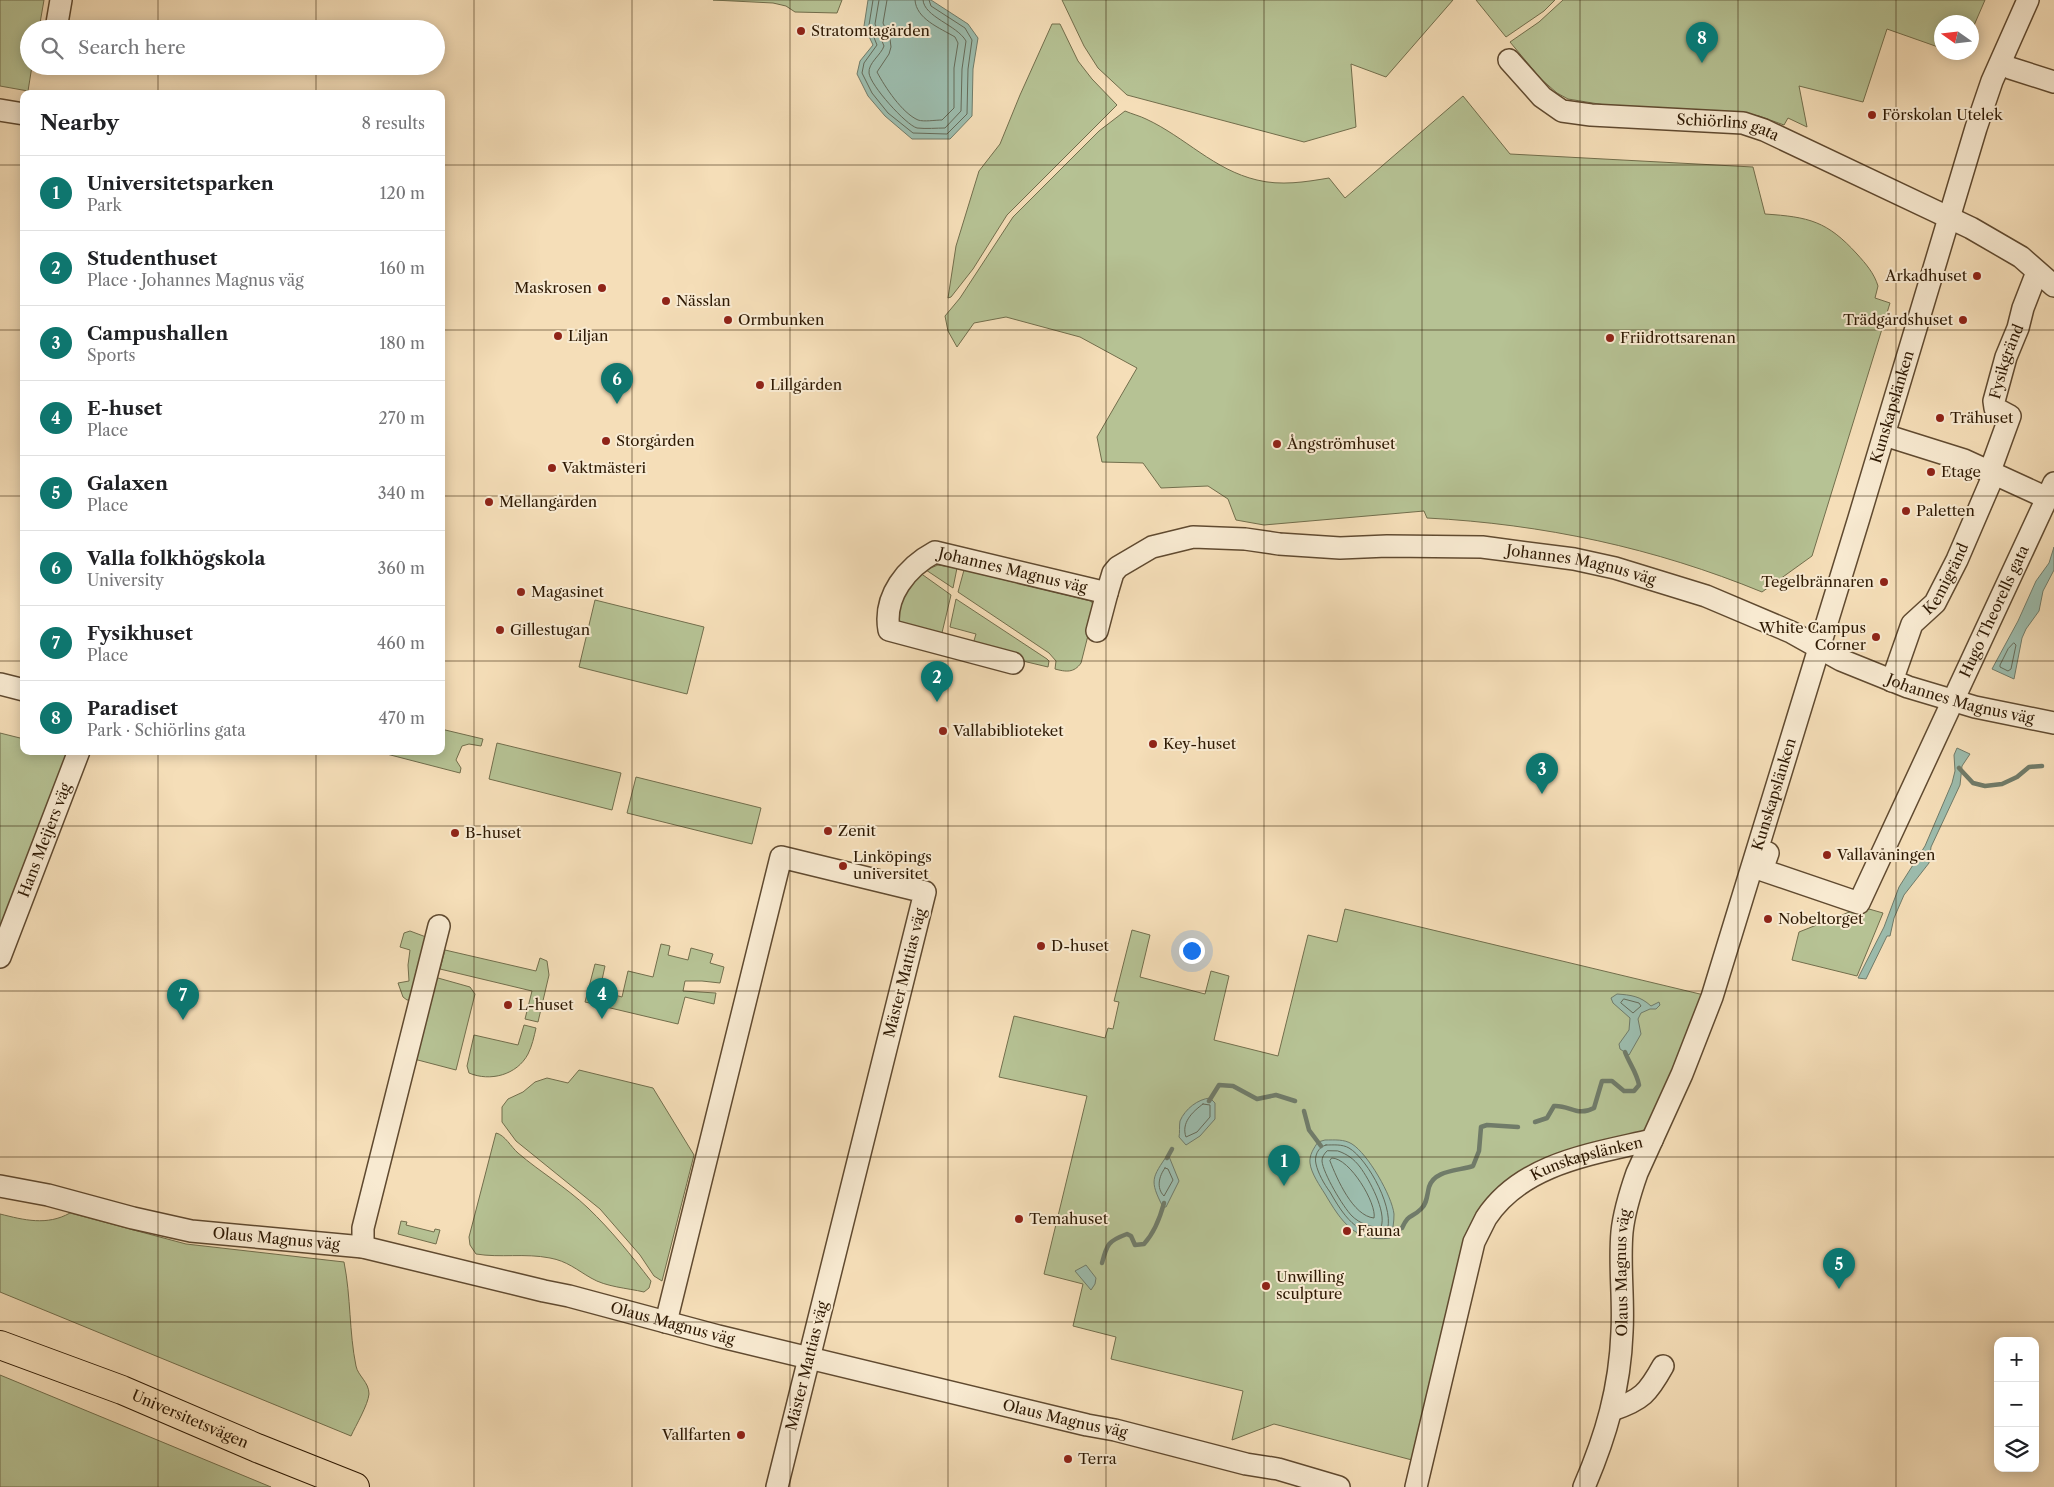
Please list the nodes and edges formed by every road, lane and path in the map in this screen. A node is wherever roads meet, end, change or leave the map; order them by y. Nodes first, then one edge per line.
1 (61, 0) edge
2 (2028, 0) edge
3 (58, 20) edge
4 (1509, 60) dead end
5 (2010, 68) dead end
6 (2054, 82) edge
7 (0, 110) edge
8 (20, 113) edge
9 (1949, 217) junction
10 (2037, 272) junction
11 (2054, 286) edge
12 (1894, 438) dead end
13 (1992, 473) junction
14 (2051, 490) edge
15 (1107, 593) junction
16 (1097, 631) dead end
17 (1819, 648) junction
18 (1014, 663) dead end
19 (1892, 681) junction
20 (0, 684) edge
21 (20, 689) edge
22 (1952, 701) junction
23 (2054, 723) edge
24 (77, 755) edge
25 (1768, 853) dead end
26 (439, 926) dead end
27 (0, 957) edge
28 (1652, 1140) junction
29 (0, 1186) edge
30 (363, 1248) junction
31 (666, 1322) junction
32 (0, 1329) edge
33 (0, 1345) edge
34 (810, 1357) junction
35 (1663, 1366) dead end
36 (122, 1390) junction
37 (1612, 1410) junction
38 (257, 1448) junction
39 (338, 1487) edge
40 (355, 1487) edge
41 (777, 1487) edge
42 (1339, 1487) edge
43 (1416, 1487) edge
44 (1584, 1487) edge

1 - 3 street
2 - 9 street, Kunskapslänken
4 - 9 street, Schiörlins gata
5 - 6 street
7 - 8 street
9 - 10 street, Schiörlins gata
9 - 17 street, Kunskapslänken
10 - 11 street, Schiörlins gata
10 - 13 street, Fysikgränd
12 - 13 street
13 - 14 street
13 - 19 street, Kemigränd
14 - 22 street, Hugo Theorells gata
15 - 16 street, Johannes Magnus väg
15 - 17 street, Johannes Magnus väg
15 - 18 street, Johannes Magnus väg
17 - 19 street, Johannes Magnus väg
17 - 28 street, Kunskapslänken
19 - 22 street, Johannes Magnus väg
20 - 21 street
22 - 23 street, Johannes Magnus väg
22 - 25 street, Hugo Theorells gata
24 - 27 street, Hans Meijers väg
26 - 30 street
28 - 37 street, Olaus Magnus väg
28 - 43 street, Kunskapslänken
29 - 30 street, Olaus Magnus väg
30 - 31 street, Olaus Magnus väg
31 - 34 street, Olaus Magnus väg
31 - 34 street, Mäster Mattias väg
32 - 36 main road, Universitetsvägen
33 - 36 main road, Universitetsvägen
34 - 41 street, Mäster Mattias väg
34 - 42 street, Olaus Magnus väg
35 - 37 street
36 - 38 main road, Universitetsvägen
37 - 44 street, Olaus Magnus väg
38 - 39 main road, Universitetsvägen
38 - 40 main road, Universitetsvägen

